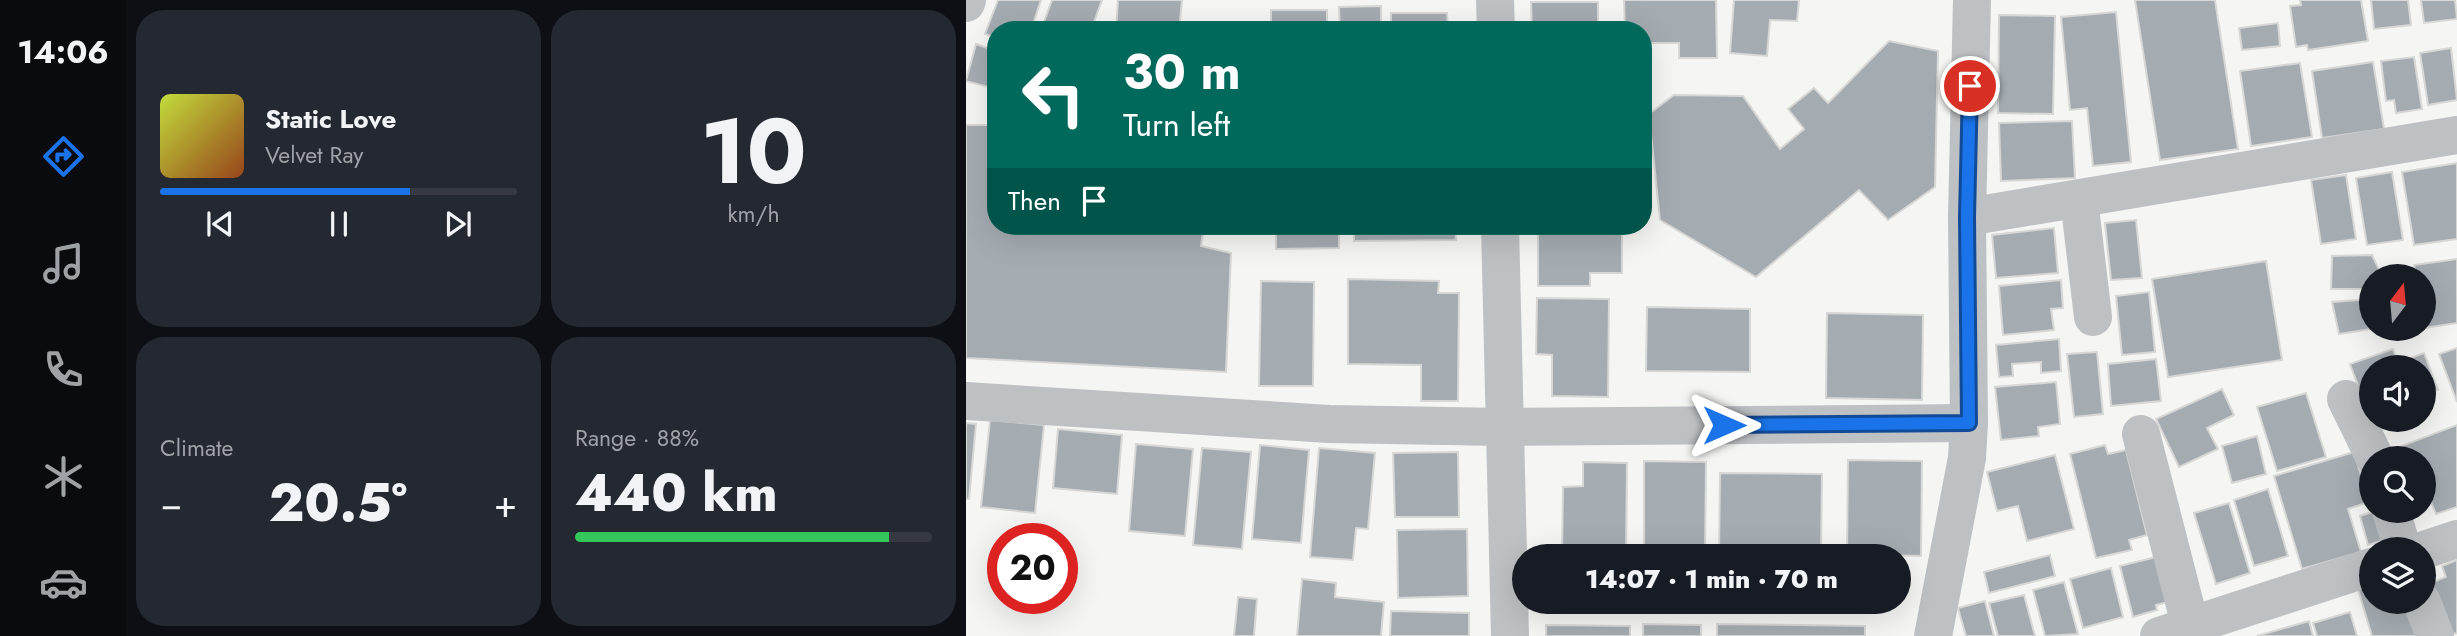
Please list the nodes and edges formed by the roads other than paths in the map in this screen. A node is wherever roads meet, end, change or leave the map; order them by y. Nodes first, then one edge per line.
1 (1495, 0) edge
2 (1972, 0) edge
3 (1496, 21) edge
4 (2457, 135) edge
5 (2078, 199) junction
6 (1967, 217) junction
7 (1500, 235) edge
8 (2093, 317) dead end
9 (2346, 399) dead end
10 (966, 401) edge
11 (1969, 423) junction
12 (1504, 427) junction
13 (2141, 434) dead end
14 (2369, 446) edge
15 (2457, 539) edge
16 (2436, 546) edge
17 (2359, 571) edge
18 (2427, 614) edge
19 (2180, 633) edge
20 (1510, 636) edge
21 (1933, 636) edge
22 (2435, 636) edge

1 - 3 street
2 - 6 street
4 - 5 street
5 - 6 street
5 - 8 street
6 - 11 street
7 - 12 street
9 - 14 street
10 - 12 street
11 - 12 street
11 - 21 street
12 - 20 street
13 - 19 street
15 - 16 street
17 - 19 street
18 - 22 street

